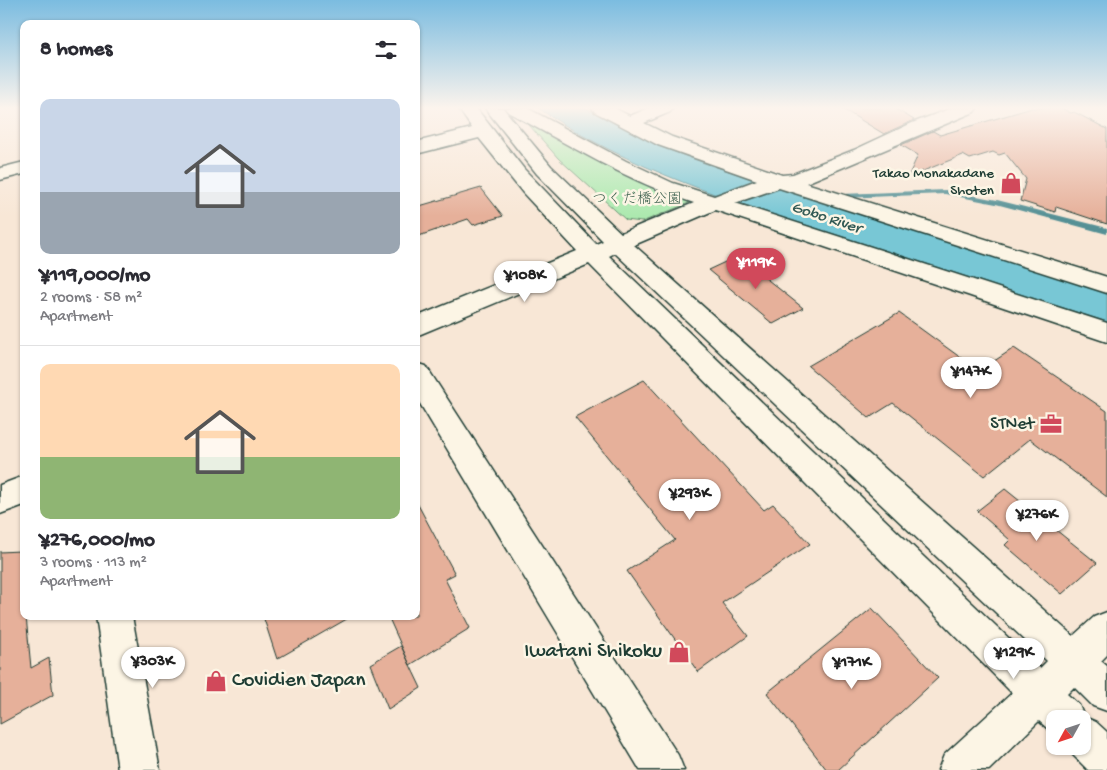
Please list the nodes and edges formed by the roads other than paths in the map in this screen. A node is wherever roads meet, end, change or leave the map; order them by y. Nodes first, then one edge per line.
1 (515, 144) edge
2 (524, 144) edge
3 (569, 144) edge
4 (670, 144) edge
5 (881, 144) edge
6 (20, 169) edge
7 (0, 174) edge
8 (776, 183) junction
9 (718, 202) junction
10 (619, 242) junction
11 (592, 254) junction
12 (1107, 285) edge
13 (420, 325) edge
14 (1107, 333) edge
15 (420, 379) edge
16 (20, 492) edge
17 (0, 500) edge
18 (115, 620) edge
19 (1107, 630) edge
20 (1073, 661) junction
21 (1107, 692) edge
22 (1052, 706) edge
23 (1091, 745) edge
24 (1107, 760) edge
25 (139, 770) edge
26 (663, 770) edge
27 (960, 770) edge

1 - 11 street
2 - 10 street
3 - 9 street
4 - 8 street
5 - 8 street
6 - 7 street
8 - 9 street
8 - 12 street
9 - 10 street
9 - 14 street
10 - 11 street
10 - 20 street
11 - 13 street
11 - 22 street
15 - 26 street
16 - 17 street
18 - 25 street
19 - 20 street
20 - 21 street
20 - 22 street
22 - 27 street
23 - 24 street

